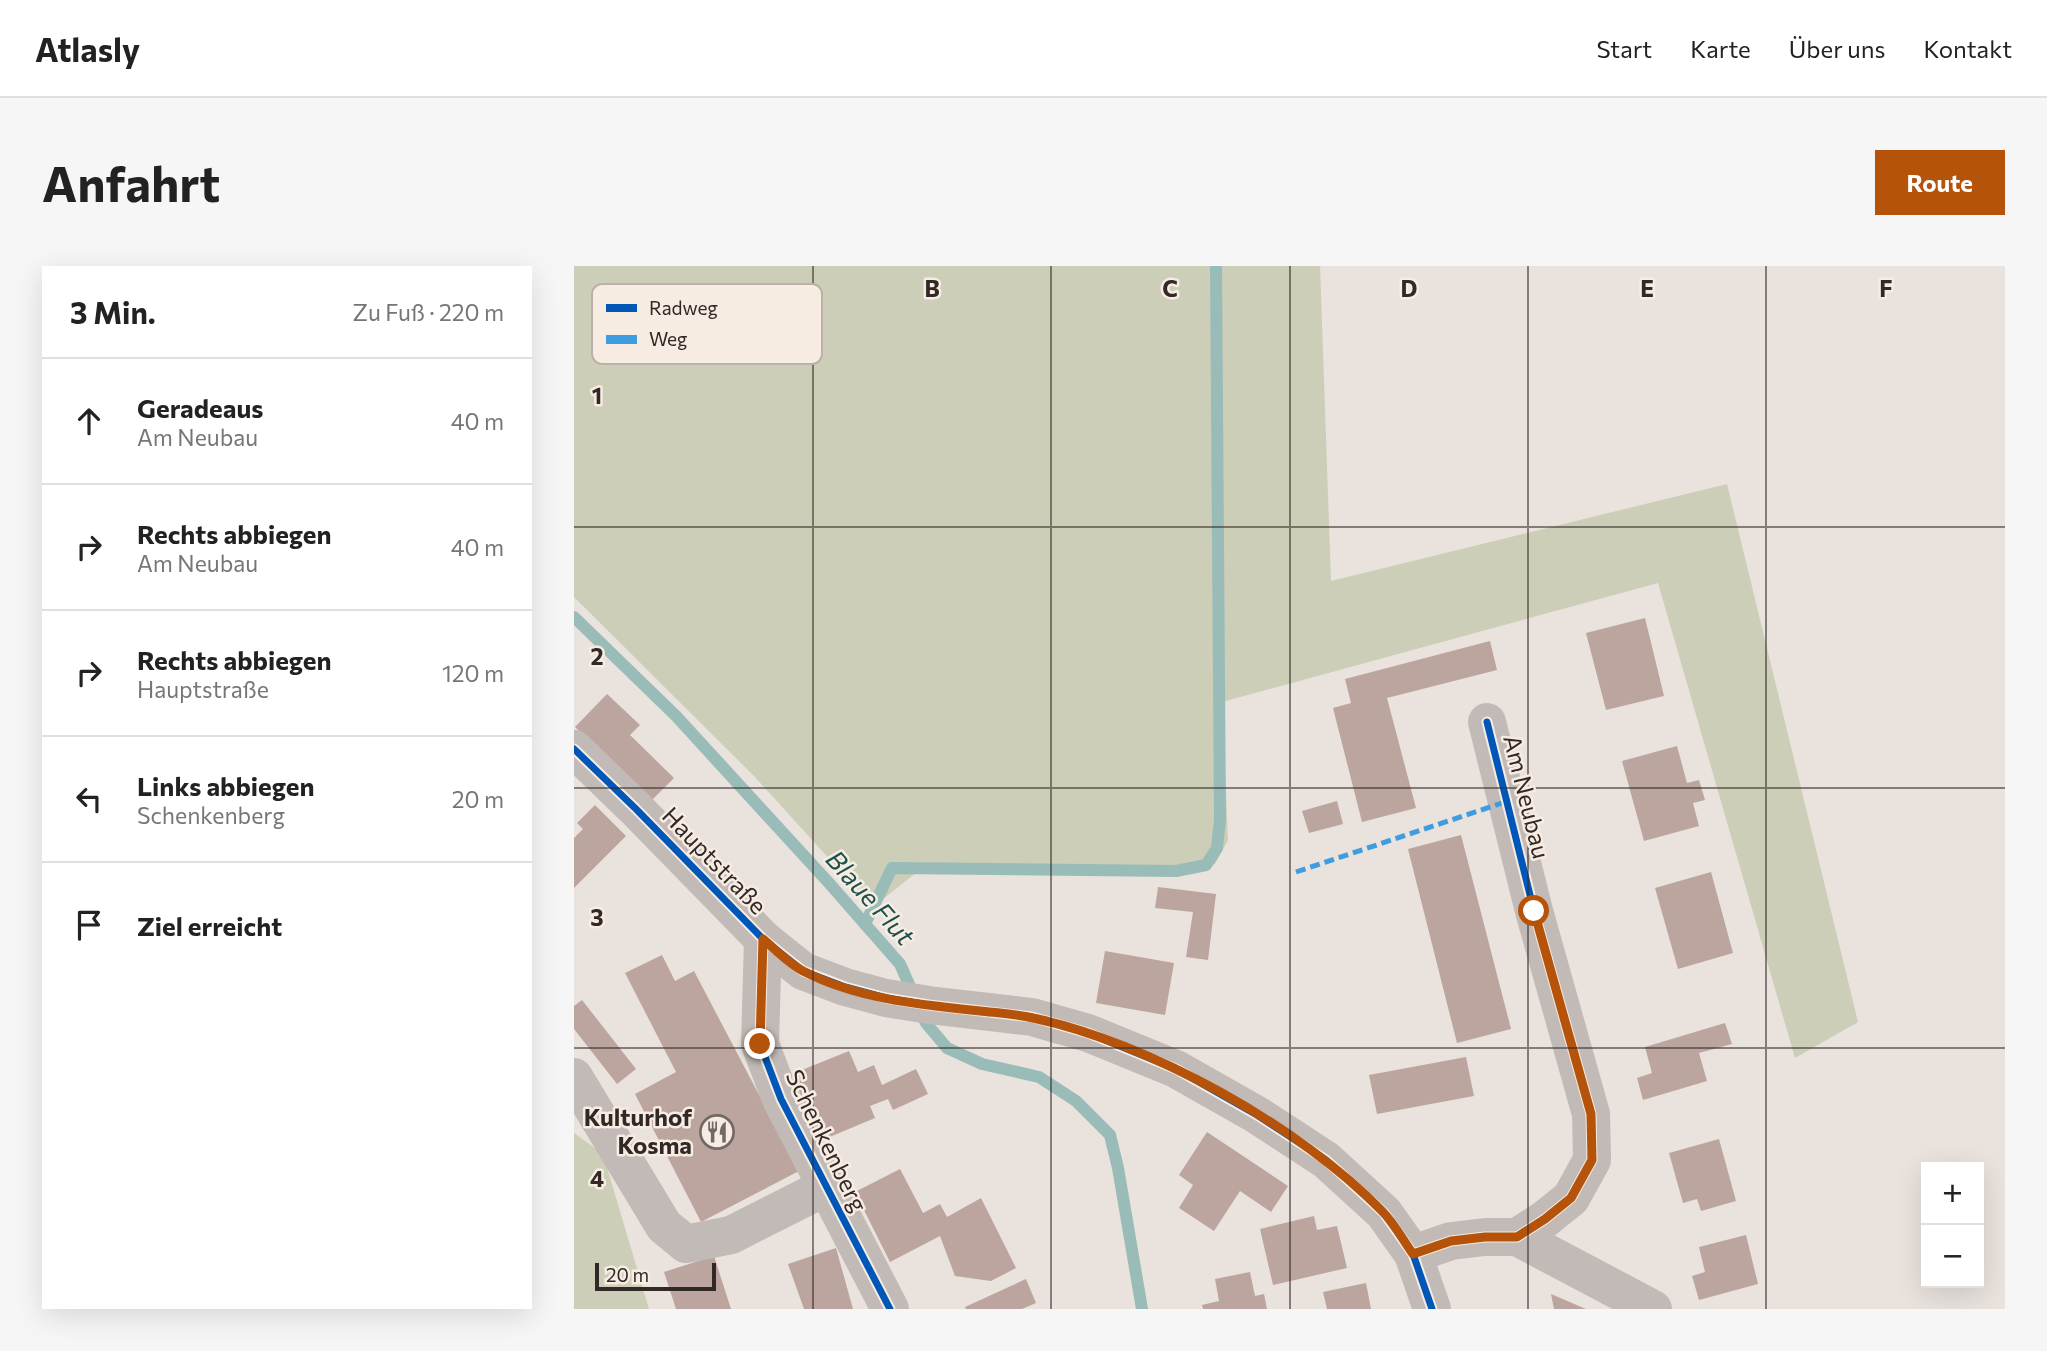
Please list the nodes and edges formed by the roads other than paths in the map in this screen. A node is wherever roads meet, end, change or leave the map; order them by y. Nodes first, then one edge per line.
1 (1488, 722) dead end
2 (574, 749) edge
3 (763, 939) junction
4 (574, 1077) edge
5 (826, 1187) junction
6 (1517, 1237) junction
7 (1413, 1254) junction
8 (890, 1309) edge
9 (1433, 1309) edge
10 (1653, 1309) edge

1 - 6 street, Am Neubau
2 - 3 street, Hauptstraße
3 - 5 street, Schenkenberg
3 - 7 street, Hauptstraße
4 - 5 street, Schenkenberg
5 - 8 street, Schenkenberg
6 - 7 street
6 - 10 street
7 - 9 street, Hauptstraße

